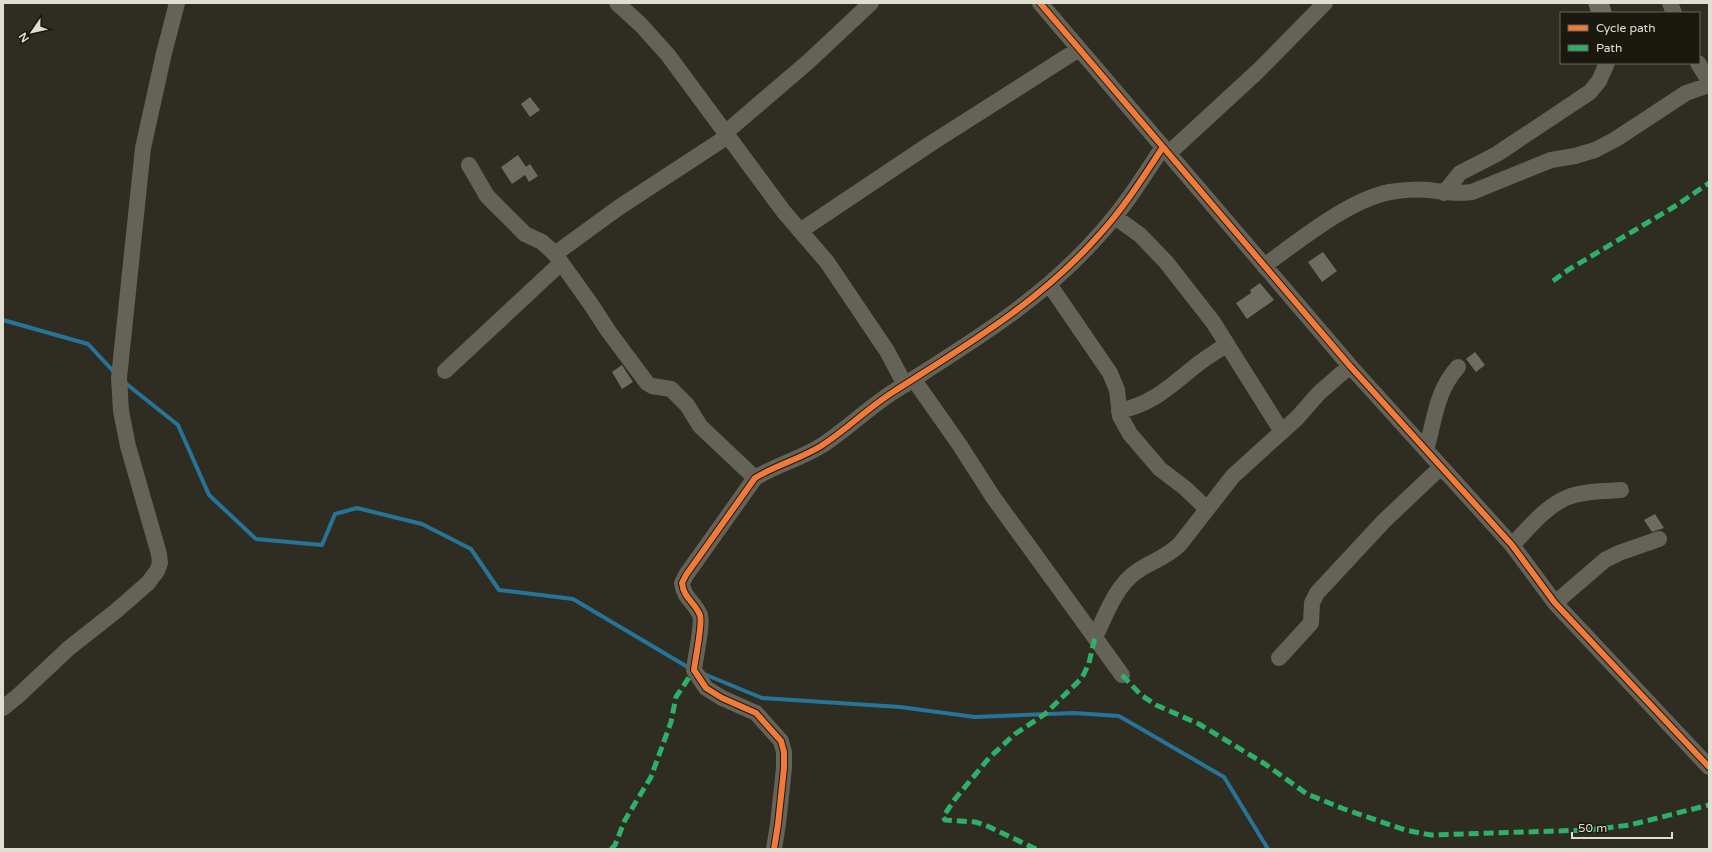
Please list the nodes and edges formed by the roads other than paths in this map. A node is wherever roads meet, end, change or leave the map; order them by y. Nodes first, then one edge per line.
1 (178, 3) edge
2 (617, 3) edge
3 (871, 3) edge
4 (1040, 3) edge
5 (1326, 3) edge
6 (1079, 49) junction
7 (1607, 64) edge
8 (1699, 64) edge
9 (1709, 81) edge
10 (1709, 85) edge
11 (727, 135) junction
12 (1166, 150) junction
13 (469, 165) dead end
14 (1444, 192) junction
15 (1115, 217) junction
16 (800, 230) junction
17 (558, 258) junction
18 (1264, 266) junction
19 (1049, 284) junction
20 (1226, 345) junction
21 (1350, 366) junction
22 (1458, 367) dead end
23 (445, 371) dead end
24 (909, 382) junction
25 (1119, 411) junction
26 (1282, 432) junction
27 (1426, 450) junction
28 (1441, 467) junction
29 (755, 478) junction
30 (1622, 490) dead end
31 (1207, 509) junction
32 (1658, 539) dead end
33 (1512, 545) junction
34 (1555, 602) junction
35 (1095, 637) junction
36 (1279, 658) dead end
37 (1122, 674) dead end
38 (3, 708) edge
39 (1709, 747) edge
40 (1707, 765) edge
41 (774, 849) edge

1 - 38 street
2 - 11 street
3 - 11 street
4 - 6 street
5 - 12 street
6 - 12 street
6 - 16 street
7 - 14 street
8 - 9 street
10 - 14 street
11 - 16 street
11 - 17 street
12 - 15 street
12 - 18 street
13 - 17 street
14 - 18 street
15 - 19 street
15 - 20 street
16 - 24 street
17 - 23 street
17 - 29 street
18 - 21 street
19 - 24 street
19 - 25 street
20 - 25 street
20 - 26 street
21 - 26 street
21 - 27 street
22 - 27 street
24 - 29 street
24 - 35 street
25 - 31 street
26 - 31 street
27 - 28 street
28 - 33 street
28 - 36 street
29 - 41 street
30 - 33 street
31 - 35 street
32 - 34 street
33 - 34 street
34 - 40 street
35 - 37 street
39 - 40 street

